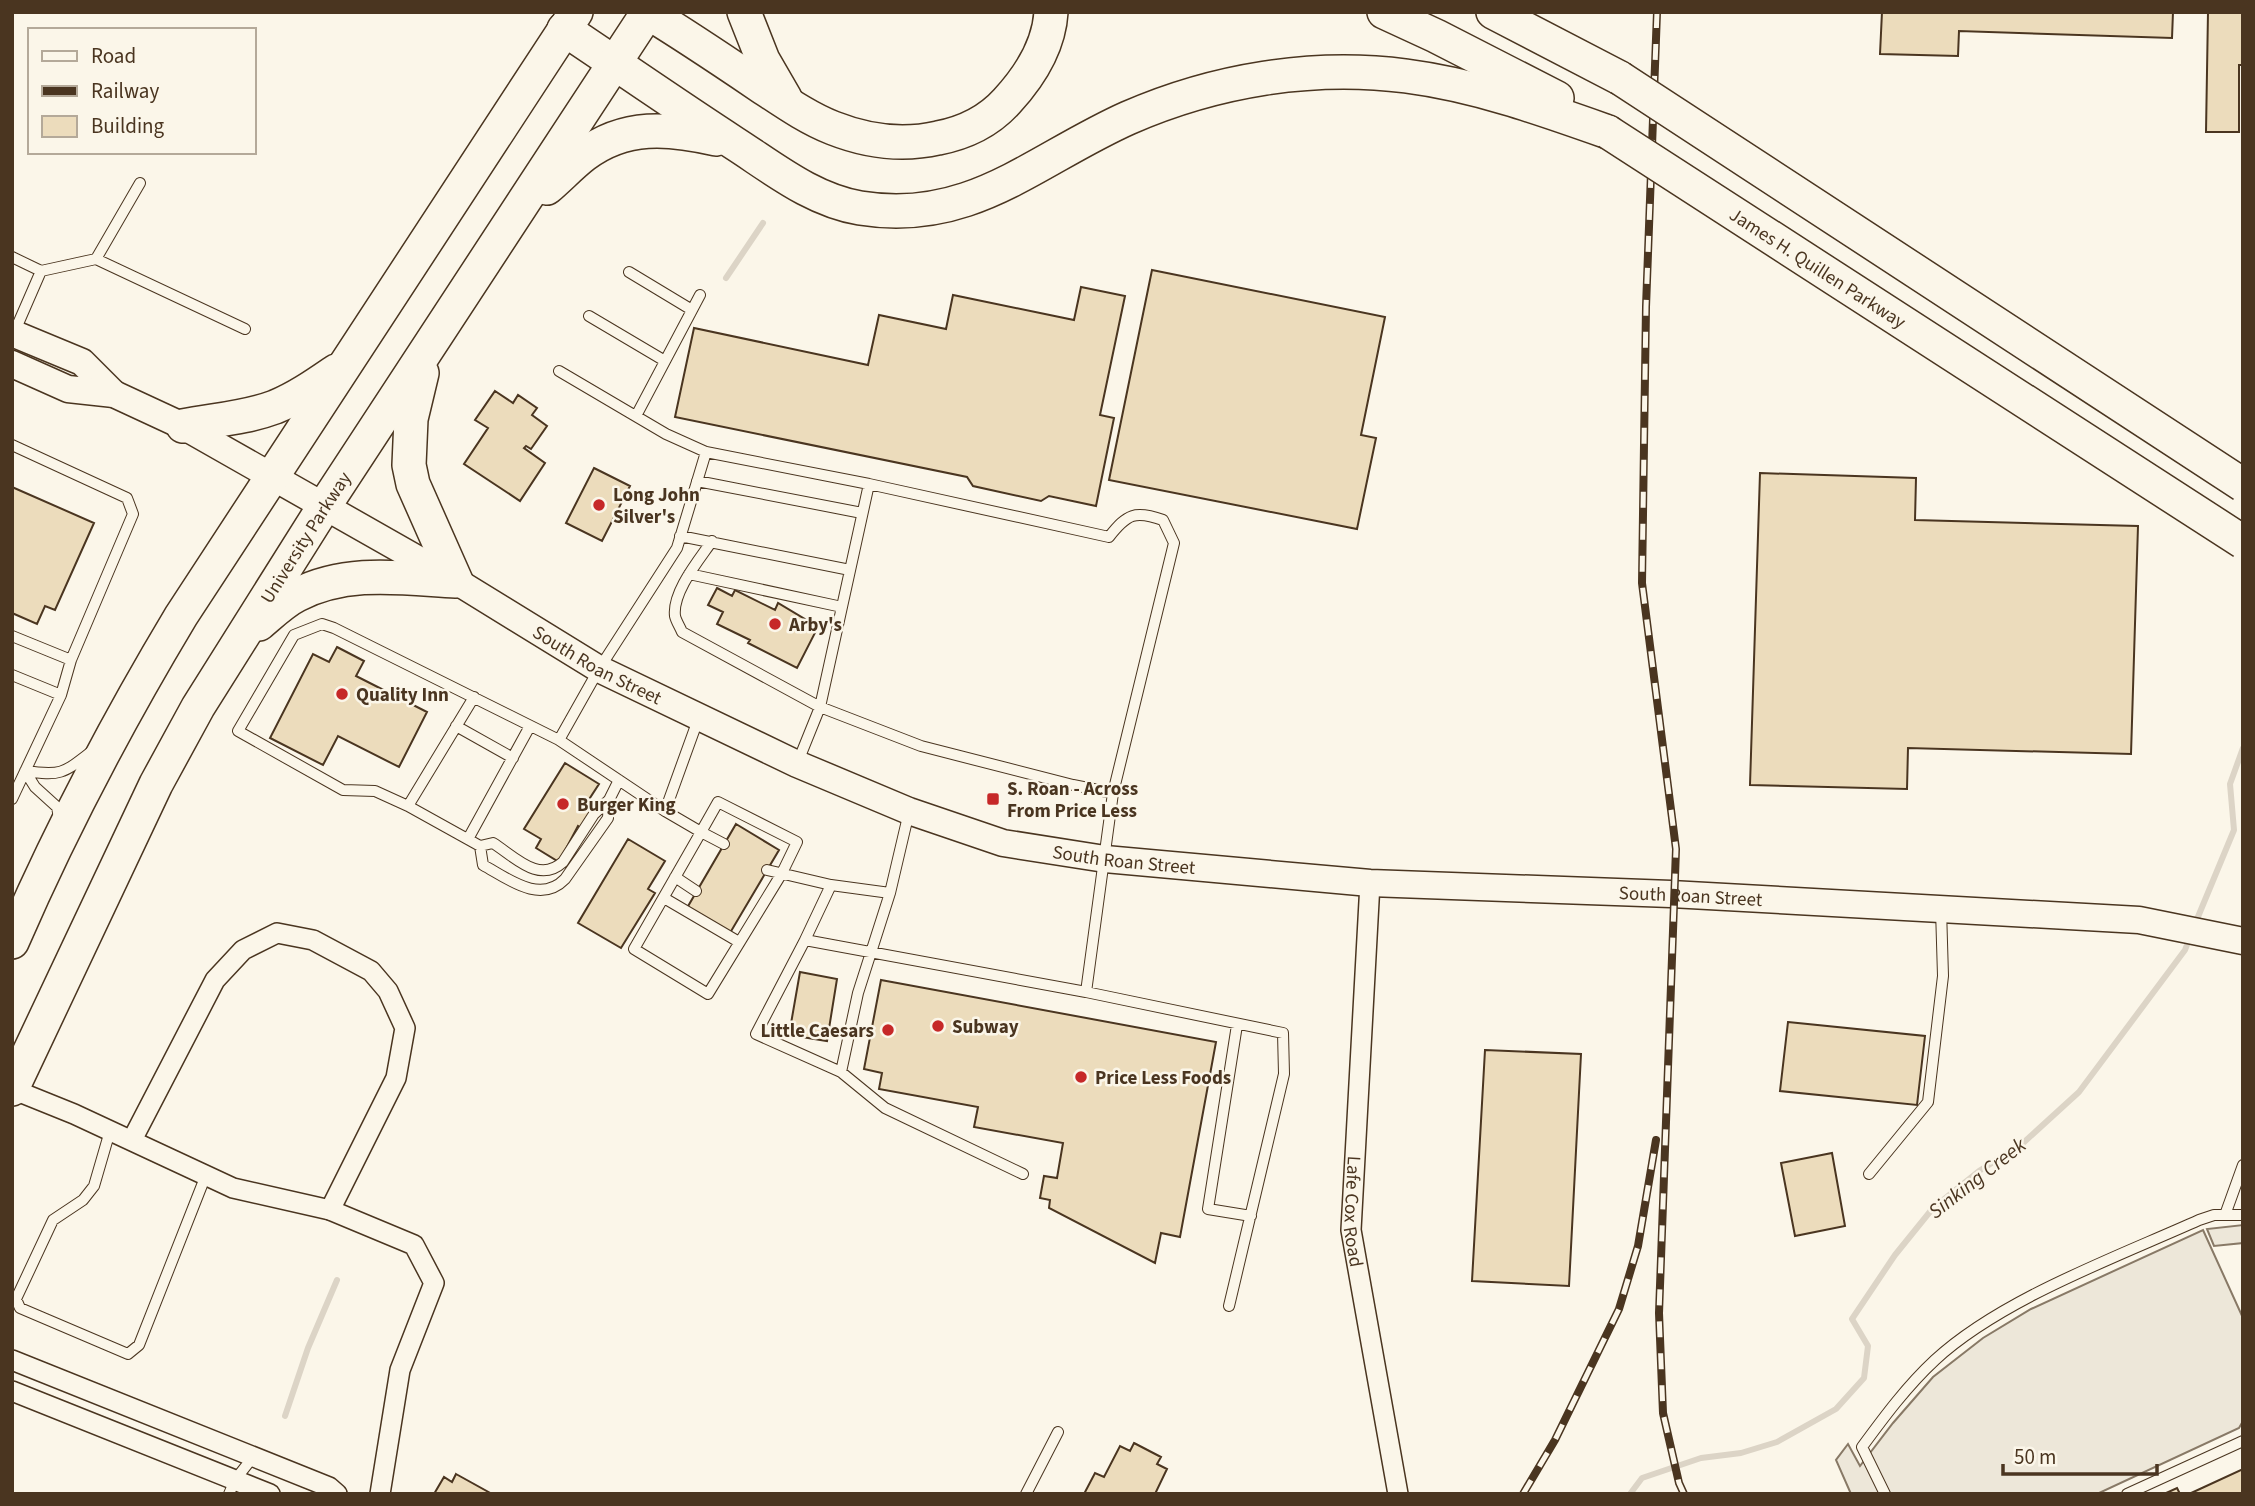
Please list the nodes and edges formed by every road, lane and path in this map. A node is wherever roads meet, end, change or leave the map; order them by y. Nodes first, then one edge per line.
1 (648, 12) edge
2 (744, 12) edge
3 (1051, 12) edge
4 (1384, 12) edge
5 (1493, 12) edge
6 (1513, 12) edge
7 (570, 21) edge
8 (1548, 40) junction
9 (615, 64) junction
10 (788, 103) junction
11 (1608, 132) junction
12 (734, 144) junction
13 (140, 183) dead end
14 (514, 218) junction
15 (12, 257) edge
16 (96, 259) junction
17 (41, 271) junction
18 (629, 272) dead end
19 (700, 295) dead end
20 (692, 310) junction
21 (589, 316) dead end
22 (245, 329) dead end
23 (13, 333) edge
24 (426, 354) junction
25 (665, 361) junction
26 (347, 364) junction
27 (12, 365) edge
28 (559, 371) dead end
29 (114, 394) junction
30 (636, 416) junction
31 (183, 426) junction
32 (12, 444) edge
33 (706, 452) junction
34 (272, 476) junction
35 (697, 481) junction
36 (869, 484) junction
37 (2243, 485) edge
38 (325, 505) junction
39 (862, 513) junction
40 (680, 536) junction
41 (712, 541) junction
42 (2243, 542) edge
43 (850, 570) junction
44 (689, 574) junction
45 (456, 581) junction
46 (842, 607) junction
47 (12, 636) edge
48 (236, 643) junction
49 (71, 660) junction
50 (599, 669) junction
51 (12, 676) edge
52 (61, 695) junction
53 (474, 697) junction
54 (820, 707) junction
55 (699, 717) junction
56 (457, 726) junction
57 (530, 726) junction
58 (112, 736) junction
59 (559, 740) junction
60 (513, 758) junction
61 (797, 764) junction
62 (25, 771) junction
63 (619, 780) junction
64 (1113, 793) junction
65 (12, 799) edge
66 (609, 800) junction
67 (408, 806) junction
68 (665, 811) junction
69 (909, 811) junction
70 (701, 832) junction
71 (62, 834) junction
72 (468, 839) junction
73 (724, 845) dead end
74 (480, 846) junction
75 (1105, 859) junction
76 (768, 870) dead end
77 (782, 873) junction
78 (675, 877) junction
79 (1370, 883) junction
80 (831, 885) junction
81 (696, 891) dead end
82 (890, 893) junction
83 (664, 898) junction
84 (1941, 909) junction
85 (740, 917) dead end
86 (751, 922) junction
87 (2233, 938) edge
88 (804, 940) junction
89 (12, 942) edge
90 (739, 942) junction
91 (873, 951) junction
92 (1086, 992) junction
93 (1237, 1025) junction
94 (841, 1072) junction
95 (12, 1089) edge
96 (110, 1131) junction
97 (132, 1140) junction
98 (2243, 1166) edge
99 (1023, 1174) dead end
100 (1869, 1174) dead end
101 (206, 1175) junction
102 (2241, 1177) edge
103 (330, 1210) junction
104 (2225, 1215) junction
105 (2243, 1215) edge
106 (1251, 1216) junction
107 (1229, 1306) dead end
108 (12, 1360) edge
109 (12, 1391) edge
110 (1058, 1432) dead end
111 (2243, 1441) edge
112 (253, 1456) junction
113 (232, 1487) edge
114 (270, 1494) edge
115 (337, 1494) edge
116 (380, 1494) edge
117 (1026, 1494) edge
118 (1398, 1494) edge
119 (1885, 1494) edge
120 (2127, 1494) edge

1 - 9 highway, University Parkway
1 - 10 highway
2 - 10 highway
3 - 10 highway
4 - 11 highway, James H. Quillen Parkway
5 - 8 highway
6 - 8 highway
7 - 9 highway
7 - 26 highway
8 - 37 highway, bridge
9 - 12 highway
9 - 14 highway, University Parkway
11 - 12 highway
11 - 42 highway, James H. Quillen Parkway, bridge
12 - 14 highway
13 - 16 lane
14 - 24 highway, University Parkway
15 - 17 lane
16 - 17 lane
16 - 22 lane
17 - 23 lane
18 - 20 lane
19 - 20 lane
20 - 25 lane
21 - 25 lane
23 - 29 main road, South Roan Street
24 - 38 highway, University Parkway
24 - 45 highway
25 - 30 lane
26 - 31 highway
26 - 34 highway
27 - 29 main road, South Roan Street
28 - 30 lane
29 - 31 main road, South Roan Street
30 - 33 lane
31 - 34 main road, South Roan Street
32 - 49 lane
33 - 35 lane
33 - 36 lane
34 - 38 main road, South Roan Street
34 - 58 highway
35 - 39 lane
35 - 40 lane
36 - 39 lane
36 - 64 lane
38 - 45 main road, South Roan Street
38 - 48 highway, University Parkway
39 - 43 lane
40 - 41 lane
40 - 50 lane
41 - 43 lane
41 - 44 lane
43 - 46 lane
44 - 46 lane
44 - 54 lane
45 - 48 highway
45 - 50 main road, South Roan Street
46 - 54 lane
47 - 49 lane
48 - 95 highway, University Parkway
49 - 52 lane
50 - 55 main road, South Roan Street
50 - 59 lane
51 - 52 lane
52 - 62 lane
53 - 56 lane
53 - 57 lane
53 - 67 lane
54 - 61 lane
54 - 64 lane
55 - 61 main road, South Roan Street
55 - 68 lane
56 - 60 lane
56 - 67 lane
57 - 59 lane
57 - 60 lane
58 - 62 lane
58 - 71 highway
59 - 63 lane
60 - 72 lane
61 - 69 main road, South Roan Street
62 - 65 lane
62 - 71 lane
63 - 66 lane
63 - 68 lane
64 - 75 lane
66 - 74 lane
66 - 74 lane
67 - 72 lane
68 - 70 lane
69 - 75 main road, South Roan Street
69 - 82 lane
70 - 73 lane
70 - 77 lane
70 - 78 lane
71 - 89 highway
72 - 74 lane
75 - 79 main road, South Roan Street
75 - 92 lane
76 - 77 lane
77 - 80 lane
77 - 86 lane
78 - 81 lane
78 - 83 lane
79 - 84 main road, South Roan Street
79 - 118 street, Lafe Cox Road
80 - 82 lane
80 - 88 lane
82 - 91 lane
83 - 90 lane
83 - 90 lane
84 - 87 main road, South Roan Street
84 - 100 lane
85 - 86 lane
86 - 90 lane
88 - 91 lane
88 - 94 lane
91 - 92 lane
91 - 94 lane
92 - 93 lane
93 - 106 lane
93 - 106 lane
94 - 99 lane
95 - 96 street
96 - 97 street
96 - 101 lane
97 - 101 street
97 - 103 street
98 - 102 lane
101 - 103 street
102 - 104 lane
103 - 116 street
104 - 105 lane
104 - 119 lane
106 - 107 lane
108 - 112 street
109 - 113 street
110 - 117 lane
111 - 120 lane
112 - 113 lane
112 - 115 street
113 - 114 street

